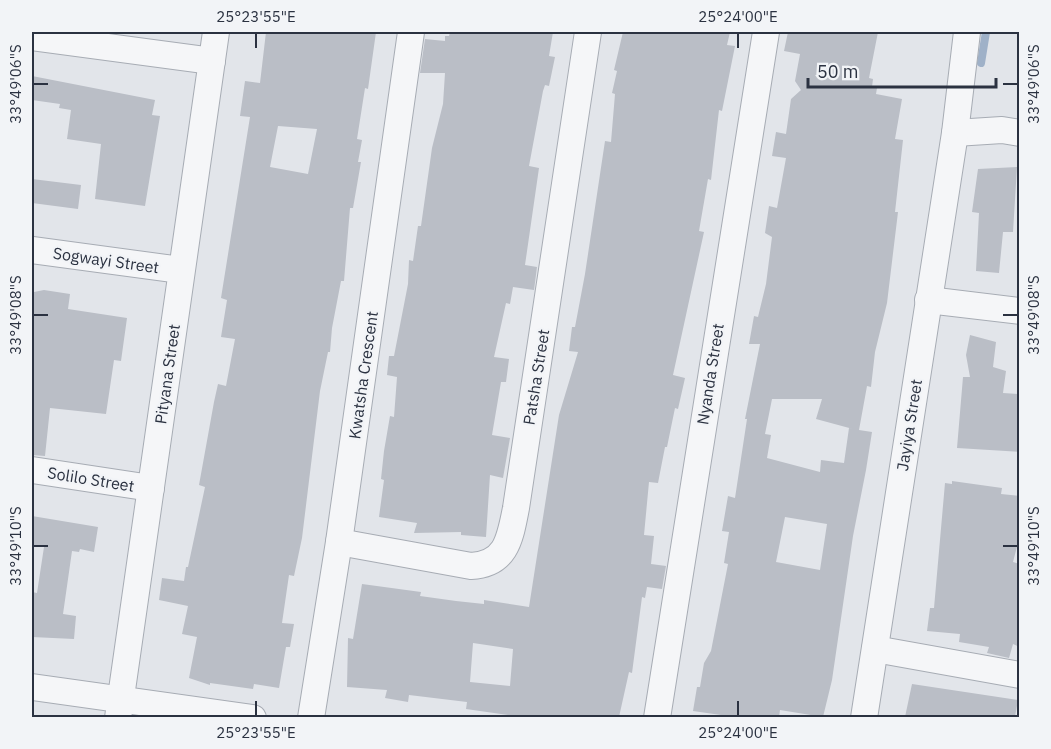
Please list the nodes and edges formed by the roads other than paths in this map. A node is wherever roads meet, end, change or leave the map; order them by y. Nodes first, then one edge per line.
1 (216, 32) edge
2 (411, 32) edge
3 (588, 32) edge
4 (766, 32) edge
5 (967, 32) edge
6 (32, 37) edge
7 (212, 61) junction
8 (955, 133) junction
9 (1020, 133) edge
10 (32, 250) edge
11 (181, 270) junction
12 (928, 300) junction
13 (1020, 311) edge
14 (32, 470) edge
15 (151, 488) junction
16 (339, 542) junction
17 (875, 649) junction
18 (1020, 675) edge
19 (32, 687) edge
20 (119, 709) edge
21 (253, 717) edge
22 (311, 717) edge
23 (657, 717) edge
24 (864, 717) edge

1 - 7 street, Pityana Street
2 - 16 street, Kwatsha Crescent
3 - 16 street, Patsha Street
4 - 23 street, Nyanda Street
5 - 8 street, Jayiya Street
6 - 7 street
7 - 11 street, Pityana Street
8 - 9 street
8 - 12 street, Jayiya Street
10 - 11 street, Sogwayi Street
11 - 15 street, Pityana Street
12 - 13 street
12 - 17 street, Jayiya Street
14 - 15 street, Solilo Street
15 - 20 street, Pityana Street
16 - 22 street, Kwatsha Crescent
17 - 18 street
17 - 24 street, Jayiya Street
19 - 20 street
20 - 21 street

